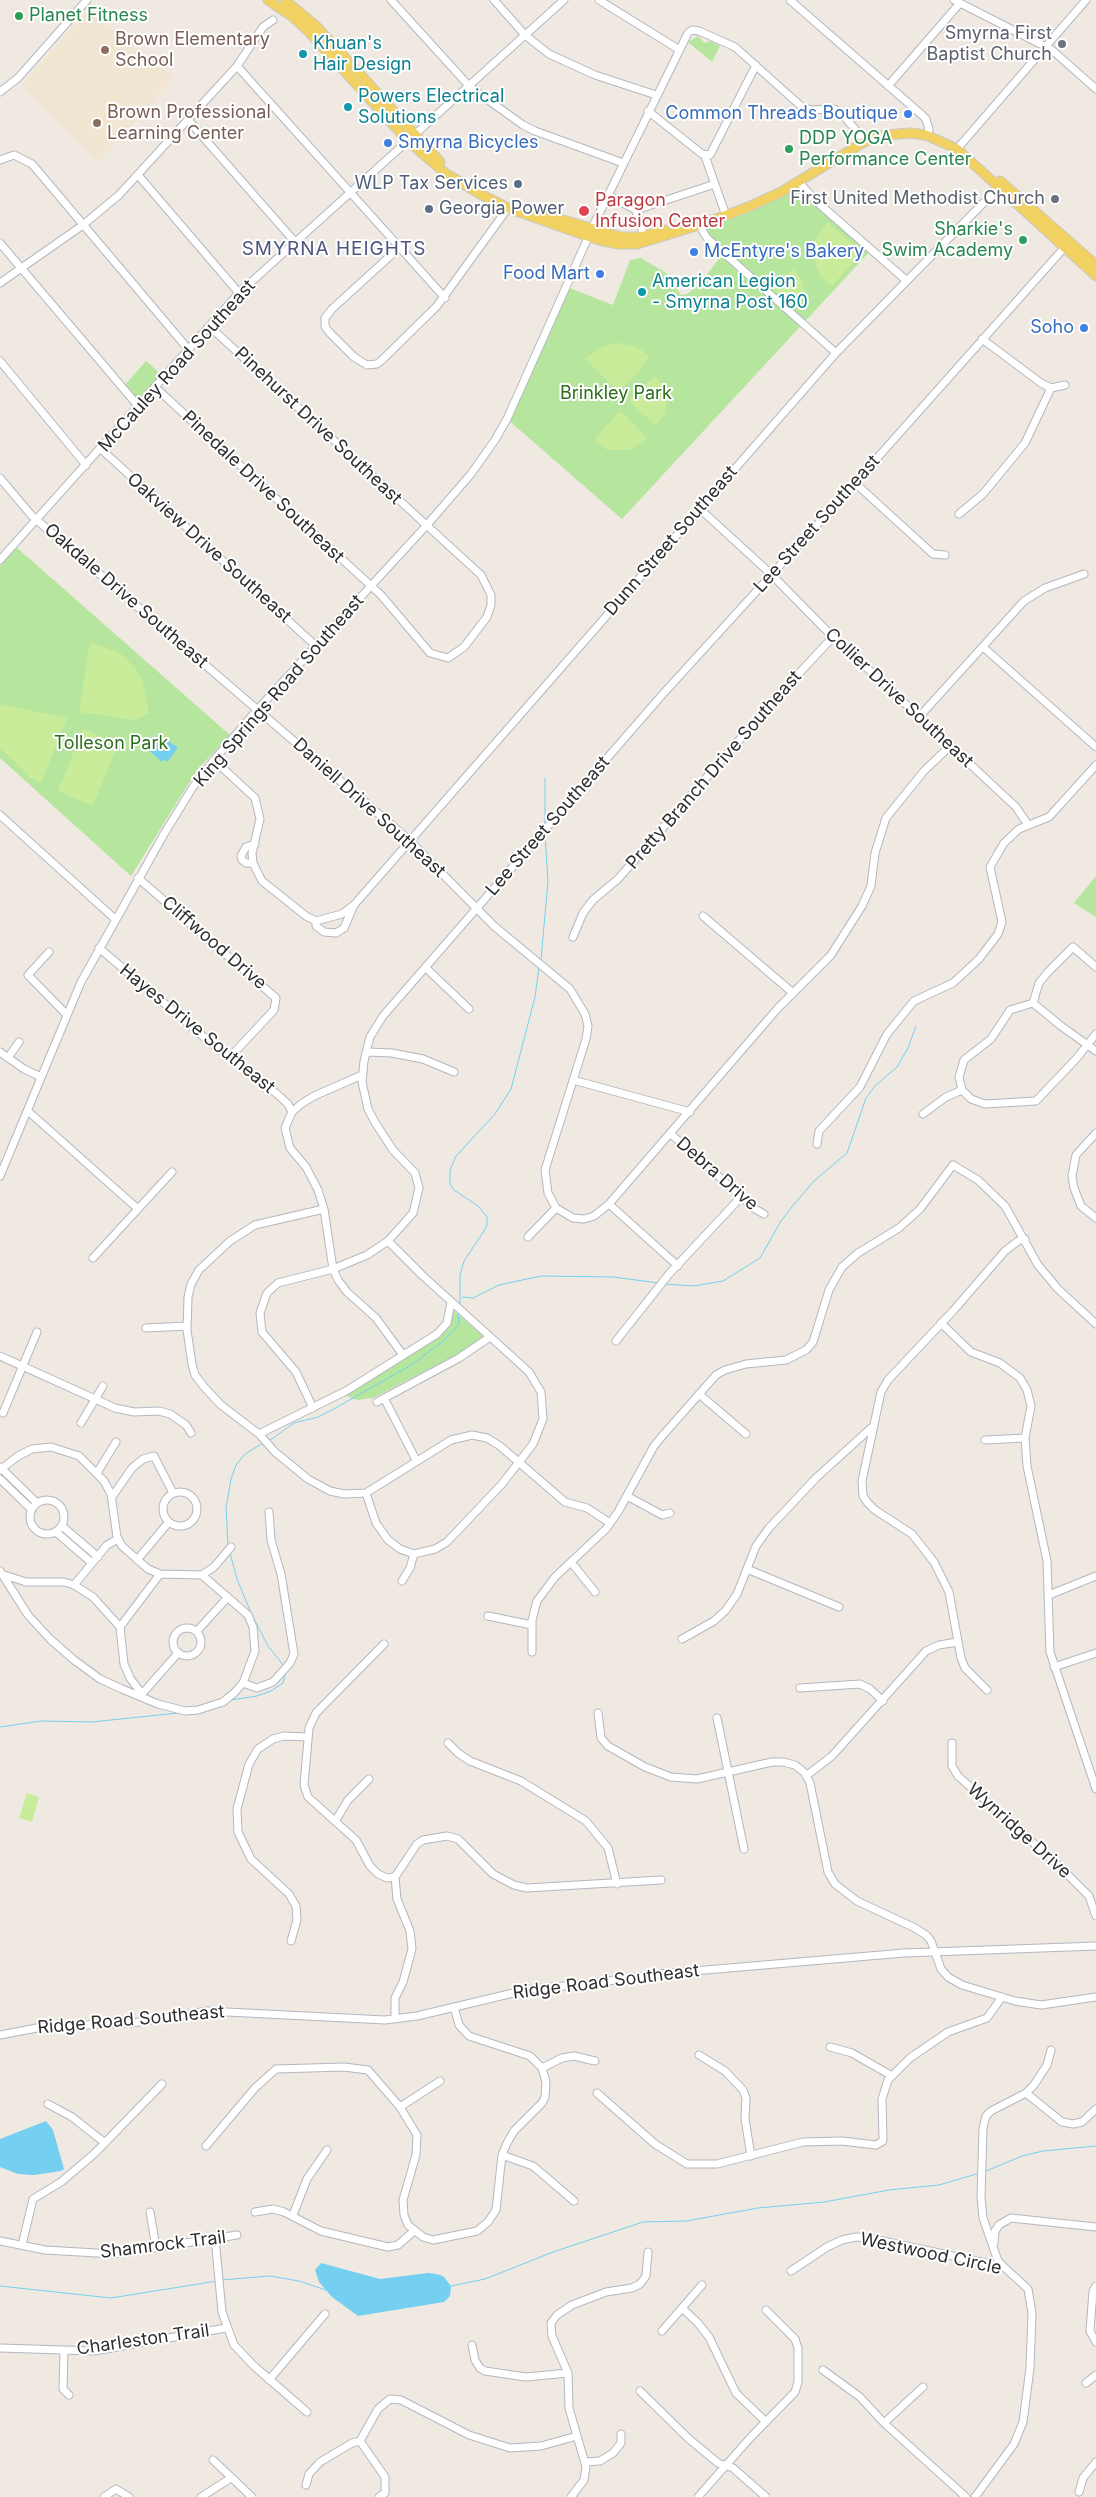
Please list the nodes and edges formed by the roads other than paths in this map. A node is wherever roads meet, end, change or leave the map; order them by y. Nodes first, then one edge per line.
1 (87, 0) edge
2 (268, 0) edge
3 (285, 0) edge
4 (391, 0) edge
5 (494, 0) edge
6 (564, 0) edge
7 (599, 0) edge
8 (790, 0) edge
9 (1086, 0) edge
10 (957, 2) edge
11 (273, 20) dead end
12 (525, 35) junction
13 (1046, 46) junction
14 (678, 49) junction
15 (756, 65) junction
16 (237, 66) junction
17 (888, 86) junction
18 (470, 87) junction
19 (1096, 89) edge
20 (0, 92) edge
21 (656, 95) junction
22 (648, 111) junction
23 (189, 121) junction
24 (929, 130) junction
25 (411, 137) junction
26 (862, 137) junction
27 (959, 147) junction
28 (705, 156) junction
29 (0, 160) edge
30 (623, 163) junction
31 (138, 175) junction
32 (799, 182) junction
33 (715, 184) junction
34 (999, 187) junction
35 (351, 192) junction
36 (608, 195) junction
37 (508, 208) junction
38 (636, 210) junction
39 (724, 210) junction
40 (83, 225) junction
41 (699, 225) junction
42 (591, 233) junction
43 (644, 236) junction
44 (295, 242) junction
45 (0, 244) edge
46 (400, 247) junction
47 (1064, 248) junction
48 (1096, 265) edge
49 (21, 268) junction
50 (1096, 276) edge
51 (907, 281) junction
52 (0, 283) edge
53 (239, 293) junction
54 (445, 298) junction
55 (210, 327) junction
56 (982, 339) junction
57 (190, 350) junction
58 (836, 353) junction
59 (0, 361) edge
60 (1065, 385) dead end
61 (156, 388) junction
62 (1051, 388) junction
63 (139, 407) junction
64 (101, 449) junction
65 (86, 465) junction
66 (0, 478) edge
67 (855, 484) junction
68 (700, 508) junction
69 (960, 514) dead end
70 (37, 519) junction
71 (426, 526) junction
72 (945, 555) dead end
73 (0, 560) edge
74 (771, 574) junction
75 (1084, 574) dead end
76 (371, 587) junction
77 (833, 637) junction
78 (316, 647) junction
79 (983, 647) junction
80 (257, 710) junction
81 (919, 716) junction
82 (950, 746) junction
83 (1096, 747) edge
84 (214, 760) junction
85 (1096, 765) edge
86 (0, 815) edge
87 (1028, 825) junction
88 (409, 840) junction
89 (255, 844) junction
90 (253, 864) junction
91 (138, 878) junction
92 (354, 904) junction
93 (478, 907) junction
94 (702, 916) dead end
95 (115, 919) junction
96 (316, 921) junction
97 (573, 937) dead end
98 (99, 948) junction
99 (49, 952) dead end
100 (1096, 967) edge
101 (426, 968) junction
102 (793, 993) junction
103 (1033, 1003) junction
104 (469, 1010) dead end
105 (67, 1015) junction
106 (1096, 1034) edge
107 (19, 1042) dead end
108 (1088, 1044) junction
109 (1096, 1051) edge
110 (0, 1052) edge
111 (367, 1052) junction
112 (230, 1057) junction
113 (8, 1058) junction
114 (454, 1072) dead end
115 (362, 1075) junction
116 (40, 1077) junction
117 (573, 1080) junction
118 (962, 1090) junction
119 (29, 1112) junction
120 (292, 1112) junction
121 (690, 1112) junction
122 (923, 1114) dead end
123 (1096, 1133) edge
124 (671, 1134) junction
125 (817, 1144) dead end
126 (172, 1172) dead end
127 (0, 1176) edge
128 (741, 1196) junction
129 (609, 1204) junction
130 (556, 1208) junction
131 (138, 1209) junction
132 (324, 1209) junction
133 (764, 1214) dead end
134 (1092, 1219) edge
135 (528, 1237) dead end
136 (1025, 1239) junction
137 (388, 1241) junction
138 (93, 1258) dead end
139 (678, 1266) junction
140 (333, 1269) junction
141 (451, 1302) junction
142 (941, 1323) junction
143 (1096, 1324) edge
144 (187, 1326) junction
145 (146, 1328) dead end
146 (37, 1332) dead end
147 (490, 1337) junction
148 (616, 1341) dead end
149 (0, 1356) edge
150 (403, 1356) junction
151 (23, 1366) junction
152 (103, 1386) dead end
153 (699, 1394) junction
154 (384, 1398) junction
155 (97, 1399) junction
156 (377, 1402) dead end
157 (313, 1408) junction
158 (3, 1412) dead end
159 (81, 1424) dead end
160 (872, 1428) junction
161 (191, 1433) dead end
162 (259, 1434) junction
163 (746, 1434) dead end
164 (1026, 1438) junction
165 (985, 1440) dead end
166 (116, 1442) dead end
167 (416, 1460) junction
168 (520, 1462) junction
169 (0, 1469) edge
170 (97, 1473) junction
171 (0, 1479) edge
172 (173, 1493) junction
173 (366, 1493) junction
174 (627, 1496) junction
175 (112, 1498) junction
176 (37, 1502) junction
177 (31, 1510) junction
178 (269, 1512) dead end
179 (670, 1513) dead end
180 (168, 1523) junction
181 (610, 1523) junction
182 (62, 1526) junction
183 (56, 1532) junction
184 (118, 1539) junction
185 (231, 1547) dead end
186 (414, 1554) junction
187 (98, 1556) junction
188 (137, 1560) junction
189 (571, 1562) junction
190 (92, 1563) junction
191 (747, 1569) junction
192 (1, 1573) edge
193 (160, 1574) junction
194 (202, 1575) junction
195 (1096, 1576) edge
196 (402, 1581) dead end
197 (74, 1585) junction
198 (595, 1592) dead end
199 (1049, 1595) junction
200 (228, 1597) junction
201 (839, 1607) dead end
202 (488, 1616) dead end
203 (532, 1625) junction
204 (120, 1627) junction
205 (197, 1632) junction
206 (682, 1639) dead end
207 (958, 1642) junction
208 (384, 1644) dead end
209 (532, 1652) dead end
210 (178, 1653) junction
211 (1096, 1653) edge
212 (1054, 1667) junction
213 (243, 1683) junction
214 (800, 1688) dead end
215 (987, 1690) dead end
216 (142, 1696) junction
217 (883, 1701) junction
218 (598, 1713) dead end
219 (716, 1718) dead end
220 (308, 1737) junction
221 (952, 1743) dead end
222 (448, 1744) dead end
223 (727, 1773) junction
224 (806, 1776) junction
225 (369, 1779) dead end
226 (1096, 1789) edge
227 (336, 1820) junction
228 (744, 1849) dead end
229 (395, 1877) junction
230 (661, 1880) dead end
231 (617, 1884) junction
232 (1096, 1916) edge
233 (291, 1941) dead end
234 (1096, 1946) edge
235 (934, 1951) junction
236 (1002, 1997) junction
237 (1096, 1997) edge
238 (454, 2007) junction
239 (395, 2019) junction
240 (0, 2035) edge
241 (830, 2047) dead end
242 (1051, 2050) dead end
243 (699, 2055) dead end
244 (595, 2061) dead end
245 (542, 2068) junction
246 (892, 2076) junction
247 (440, 2081) dead end
248 (162, 2084) dead end
249 (597, 2093) dead end
250 (1026, 2093) junction
251 (48, 2104) dead end
252 (400, 2107) junction
253 (1096, 2109) edge
254 (105, 2143) junction
255 (206, 2146) dead end
256 (327, 2150) dead end
257 (502, 2155) junction
258 (751, 2156) junction
259 (574, 2201) dead end
260 (150, 2212) dead end
261 (255, 2212) dead end
262 (293, 2215) junction
263 (1096, 2227) edge
264 (414, 2231) junction
265 (237, 2235) dead end
266 (215, 2238) junction
267 (0, 2241) edge
268 (994, 2244) junction
269 (22, 2245) junction
270 (156, 2247) junction
271 (648, 2252) dead end
272 (1004, 2267) junction
273 (791, 2271) dead end
274 (702, 2284) dead end
275 (1096, 2286) edge
276 (682, 2308) junction
277 (766, 2310) dead end
278 (325, 2314) dead end
279 (226, 2328) junction
280 (662, 2331) dead end
281 (1096, 2342) edge
282 (472, 2345) dead end
283 (0, 2348) edge
284 (64, 2351) junction
285 (823, 2370) dead end
286 (568, 2373) junction
287 (1096, 2375) edge
288 (269, 2380) junction
289 (1086, 2383) dead end
290 (923, 2387) dead end
291 (640, 2391) dead end
292 (69, 2395) dead end
293 (307, 2412) dead end
294 (766, 2422) junction
295 (884, 2423) junction
296 (621, 2434) dead end
297 (577, 2436) junction
298 (360, 2441) junction
299 (213, 2460) dead end
300 (585, 2462) junction
301 (1096, 2462) edge
302 (726, 2466) junction
303 (230, 2478) junction
304 (306, 2485) dead end
305 (1079, 2492) dead end
306 (104, 2497) edge
307 (128, 2497) edge
308 (201, 2497) edge
309 (252, 2497) edge
310 (379, 2497) edge
311 (571, 2497) edge
312 (698, 2497) edge
313 (766, 2497) edge
314 (966, 2497) edge
315 (975, 2497) edge

1 - 20 street
2 - 25 main road
3 - 25 main road
4 - 18 street
5 - 12 street
6 - 12 street, McCauley Road Southeast
7 - 14 street
8 - 17 street
9 - 13 street
10 - 13 street
10 - 17 street
11 - 16 street
12 - 18 street, McCauley Road Southeast
12 - 21 street
13 - 19 street
13 - 27 street
14 - 15 street, King Springs Road Southeast
14 - 21 street, King Springs Road Southeast
15 - 26 street
15 - 28 street
16 - 23 street
16 - 35 street
17 - 24 street
18 - 25 street, McCauley Road Southeast
18 - 30 street
21 - 22 street, King Springs Road Southeast
22 - 28 street
22 - 30 street, King Springs Road Southeast
23 - 31 street
23 - 44 street
24 - 26 main road
24 - 27 main road
25 - 35 street, McCauley Road Southeast
25 - 37 main road
25 - 42 main road
26 - 39 main road
27 - 32 main road
27 - 34 main road
27 - 48 main road
28 - 33 street
29 - 40 street
30 - 36 street, King Springs Road Southeast
31 - 40 street
31 - 53 street
32 - 41 main road
32 - 51 street
33 - 38 street
33 - 39 street
34 - 47 main road
34 - 51 street, Dunn Street Southeast
35 - 44 street, McCauley Road Southeast
35 - 46 street
36 - 38 street
36 - 42 street, King Springs Road Southeast
37 - 42 main road
37 - 54 street
38 - 43 street
39 - 43 main road
40 - 49 street
40 - 57 street
41 - 42 main road
41 - 58 street
42 - 43 main road
42 - 71 street, King Springs Road Southeast
44 - 53 street, McCauley Road Southeast
45 - 49 street
46 - 54 street
46 - 54 street
47 - 50 main road
47 - 56 street, Lee Street Southeast
49 - 52 street
49 - 63 street
51 - 58 street, Dunn Street Southeast
53 - 55 street, McCauley Road Southeast
55 - 57 street, McCauley Road Southeast
55 - 71 street, Pinehurst Drive Southeast
56 - 62 street
56 - 67 street, Lee Street Southeast
57 - 61 street, McCauley Road Southeast
58 - 68 street, Dunn Street Southeast
59 - 65 street
60 - 62 street
61 - 63 street, McCauley Road Southeast
61 - 76 street, Pinedale Drive Southeast
62 - 69 street
63 - 64 street, McCauley Road Southeast
64 - 65 street, McCauley Road Southeast
64 - 78 street, Oakview Drive Southeast
65 - 70 street, McCauley Road Southeast
66 - 70 street, Oakdale Drive Southeast
67 - 72 street
67 - 74 street, Lee Street Southeast
68 - 74 street, Collier Drive Southeast
68 - 88 street, Dunn Street Southeast
70 - 73 street, McCauley Road Southeast
70 - 80 street, Oakdale Drive Southeast
71 - 76 street, King Springs Road Southeast
71 - 76 street, Pinehurst Drive Southeast
74 - 77 street, Collier Drive Southeast
74 - 93 street, Lee Street Southeast
75 - 79 street
76 - 78 street, King Springs Road Southeast
77 - 81 street, Collier Drive Southeast
77 - 97 street, Pretty Branch Drive Southeast
78 - 80 street, King Springs Road Southeast
79 - 81 street
79 - 83 street
80 - 84 street, King Springs Road Southeast
80 - 88 street, Daniell Drive Southeast
81 - 82 street, Collier Drive Southeast
82 - 87 street, Collier Drive Southeast
82 - 102 street
84 - 89 street, Dunn Street Southeast
84 - 91 street, King Springs Road Southeast
85 - 87 street
86 - 95 street
87 - 125 street
88 - 92 street, Dunn Street Southeast
88 - 93 street, Daniell Drive Southeast
89 - 90 street, Dunn Street Southeast
89 - 90 street, Dunn Street Southeast
90 - 96 street, Dunn Street Southeast
91 - 95 street, King Springs Road Southeast
91 - 112 street, Cliffwood Drive
92 - 96 street, Dunn Street Southeast
92 - 96 street, Dunn Street Southeast
93 - 101 street, Lee Street Southeast
93 - 117 street, Daniell Drive Southeast
94 - 102 street
95 - 98 street, King Springs Road Southeast
98 - 105 street, King Springs Road Southeast
98 - 112 street, Hayes Drive Southeast
99 - 105 street
100 - 103 street
101 - 104 street
101 - 111 street, Lee Street Southeast
102 - 121 street
103 - 108 street
103 - 118 street
105 - 116 street, King Springs Road Southeast
106 - 108 street
107 - 113 street
108 - 109 street
108 - 118 street
110 - 113 street
111 - 114 street
111 - 115 street, Lee Street Southeast
112 - 120 street, Hayes Drive Southeast
113 - 116 street
115 - 120 street
115 - 137 street, Lee Street Southeast
116 - 119 street, King Springs Road Southeast
117 - 121 street
117 - 130 street, Daniell Drive Southeast
118 - 122 street
119 - 127 street, King Springs Road Southeast
119 - 131 street
120 - 132 street
121 - 124 street
123 - 134 street
124 - 128 street, Debra Drive
124 - 129 street
126 - 131 street
128 - 133 street, Debra Drive
128 - 139 street
129 - 130 street
129 - 139 street
130 - 135 street
131 - 138 street
132 - 140 street
132 - 144 street
136 - 142 street
136 - 143 street
136 - 153 street
137 - 140 street, Lee Street Southeast
137 - 141 street
139 - 148 street
140 - 150 street
140 - 157 street, Lee Street Southeast
141 - 147 street
141 - 150 street
142 - 160 street
142 - 164 street
144 - 145 street
144 - 162 street
146 - 151 street
147 - 154 street
147 - 168 street
149 - 151 street
150 - 157 street
151 - 155 street
151 - 158 street
152 - 155 street
153 - 163 street
153 - 174 street
154 - 156 street
154 - 167 street
155 - 159 street
155 - 161 street
157 - 162 street
160 - 191 street
160 - 207 street
162 - 173 street
164 - 165 street
164 - 199 street
166 - 170 street
167 - 168 street
167 - 173 street
168 - 181 street
168 - 186 street
169 - 170 street
169 - 176 street
170 - 175 street
171 - 177 street
172 - 175 street
172 - 180 street
172 - 180 street
173 - 186 street
174 - 179 street
174 - 181 street
175 - 184 street
176 - 177 street
176 - 182 street
177 - 183 street
178 - 213 street
180 - 188 street
181 - 189 street
182 - 183 street
182 - 187 street
183 - 190 street
184 - 187 street
184 - 188 street
185 - 194 street
186 - 196 street
187 - 190 street
188 - 193 street
189 - 198 street
189 - 203 street
190 - 197 street
191 - 201 street
191 - 206 street
192 - 197 street
192 - 216 street
193 - 194 street
193 - 204 street
194 - 200 street
195 - 199 street
197 - 204 street
199 - 212 street
200 - 205 street
200 - 213 street
202 - 203 street
203 - 209 street
204 - 216 street
205 - 210 street
205 - 210 street
207 - 215 street
207 - 217 street
208 - 220 street
210 - 216 street
211 - 212 street
212 - 226 street
213 - 216 street
214 - 217 street
217 - 224 street
218 - 223 street
219 - 223 street
220 - 227 street
220 - 233 street
221 - 232 street, Wynridge Drive
222 - 231 street
223 - 224 street
223 - 228 street
224 - 235 street
225 - 227 street
227 - 229 street
229 - 231 street
229 - 239 street
230 - 231 street
234 - 235 street, Ridge Road Southeast
235 - 236 street
235 - 238 street, Ridge Road Southeast
236 - 237 street
236 - 246 street
238 - 239 street, Ridge Road Southeast
238 - 245 street
239 - 240 street, Ridge Road Southeast
241 - 246 street
242 - 250 street
243 - 258 street
244 - 245 street
245 - 257 street
246 - 258 street
247 - 252 street
248 - 254 street
249 - 258 street
250 - 253 street
250 - 268 street
251 - 254 street
252 - 255 street
252 - 264 street
254 - 269 street
256 - 262 street
257 - 259 street
257 - 264 street
260 - 270 street
261 - 262 street
262 - 264 street
263 - 268 street
265 - 266 street, Shamrock Trail
266 - 270 street, Shamrock Trail
266 - 279 street
267 - 269 street, Shamrock Trail
268 - 272 street
269 - 270 street, Shamrock Trail
271 - 286 street
272 - 273 street, Westwood Circle
272 - 315 street, Westwood Circle
274 - 276 street
275 - 281 street
276 - 280 street
276 - 294 street
277 - 294 street
278 - 288 street
279 - 284 street, Charleston Trail
279 - 288 street
282 - 286 street
283 - 284 street, Charleston Trail
284 - 292 street
285 - 295 street
286 - 297 street
287 - 289 street
288 - 293 street
290 - 295 street
291 - 302 street
294 - 302 street
295 - 314 street
296 - 300 street
297 - 298 street
297 - 300 street
298 - 304 street
298 - 310 street
299 - 303 street
300 - 311 street
301 - 305 street
302 - 312 street
302 - 313 street
303 - 308 street
303 - 309 street
306 - 307 street

